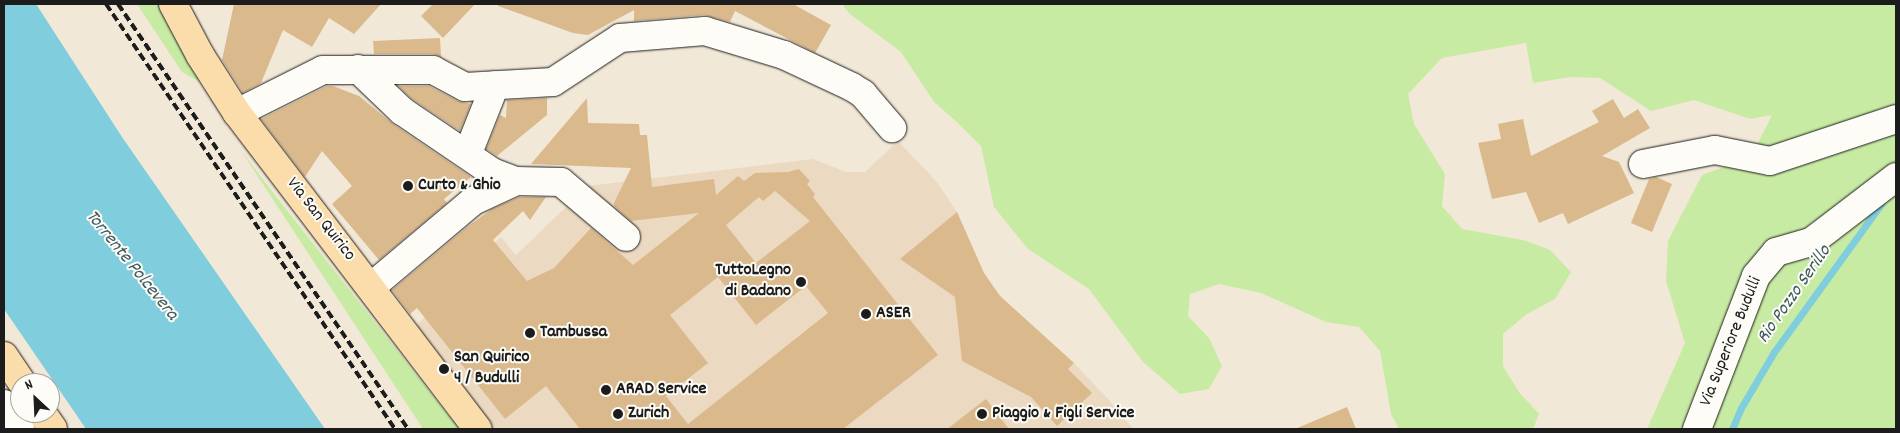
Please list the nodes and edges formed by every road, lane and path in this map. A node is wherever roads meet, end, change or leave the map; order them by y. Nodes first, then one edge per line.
1 (173, 4) edge
2 (358, 69) junction
3 (495, 85) junction
4 (237, 113) junction
5 (1896, 119) edge
6 (892, 128) dead end
7 (468, 153) junction
8 (1644, 164) dead end
9 (1896, 177) edge
10 (516, 181) junction
11 (626, 237) dead end
12 (371, 287) junction
13 (4, 356) edge
14 (15, 373) edge
15 (4, 404) edge
16 (21, 429) edge
17 (478, 429) edge
18 (1697, 429) edge

1 - 4 main road, Via San Quirico
2 - 3 street
2 - 4 street
2 - 7 street
3 - 6 street
3 - 7 street
4 - 12 main road, Via San Quirico
5 - 8 street
7 - 10 street
9 - 18 street, Via Superiore Budulli
10 - 11 street
10 - 12 street
12 - 17 main road, Via San Quirico
13 - 14 main road
15 - 16 street

